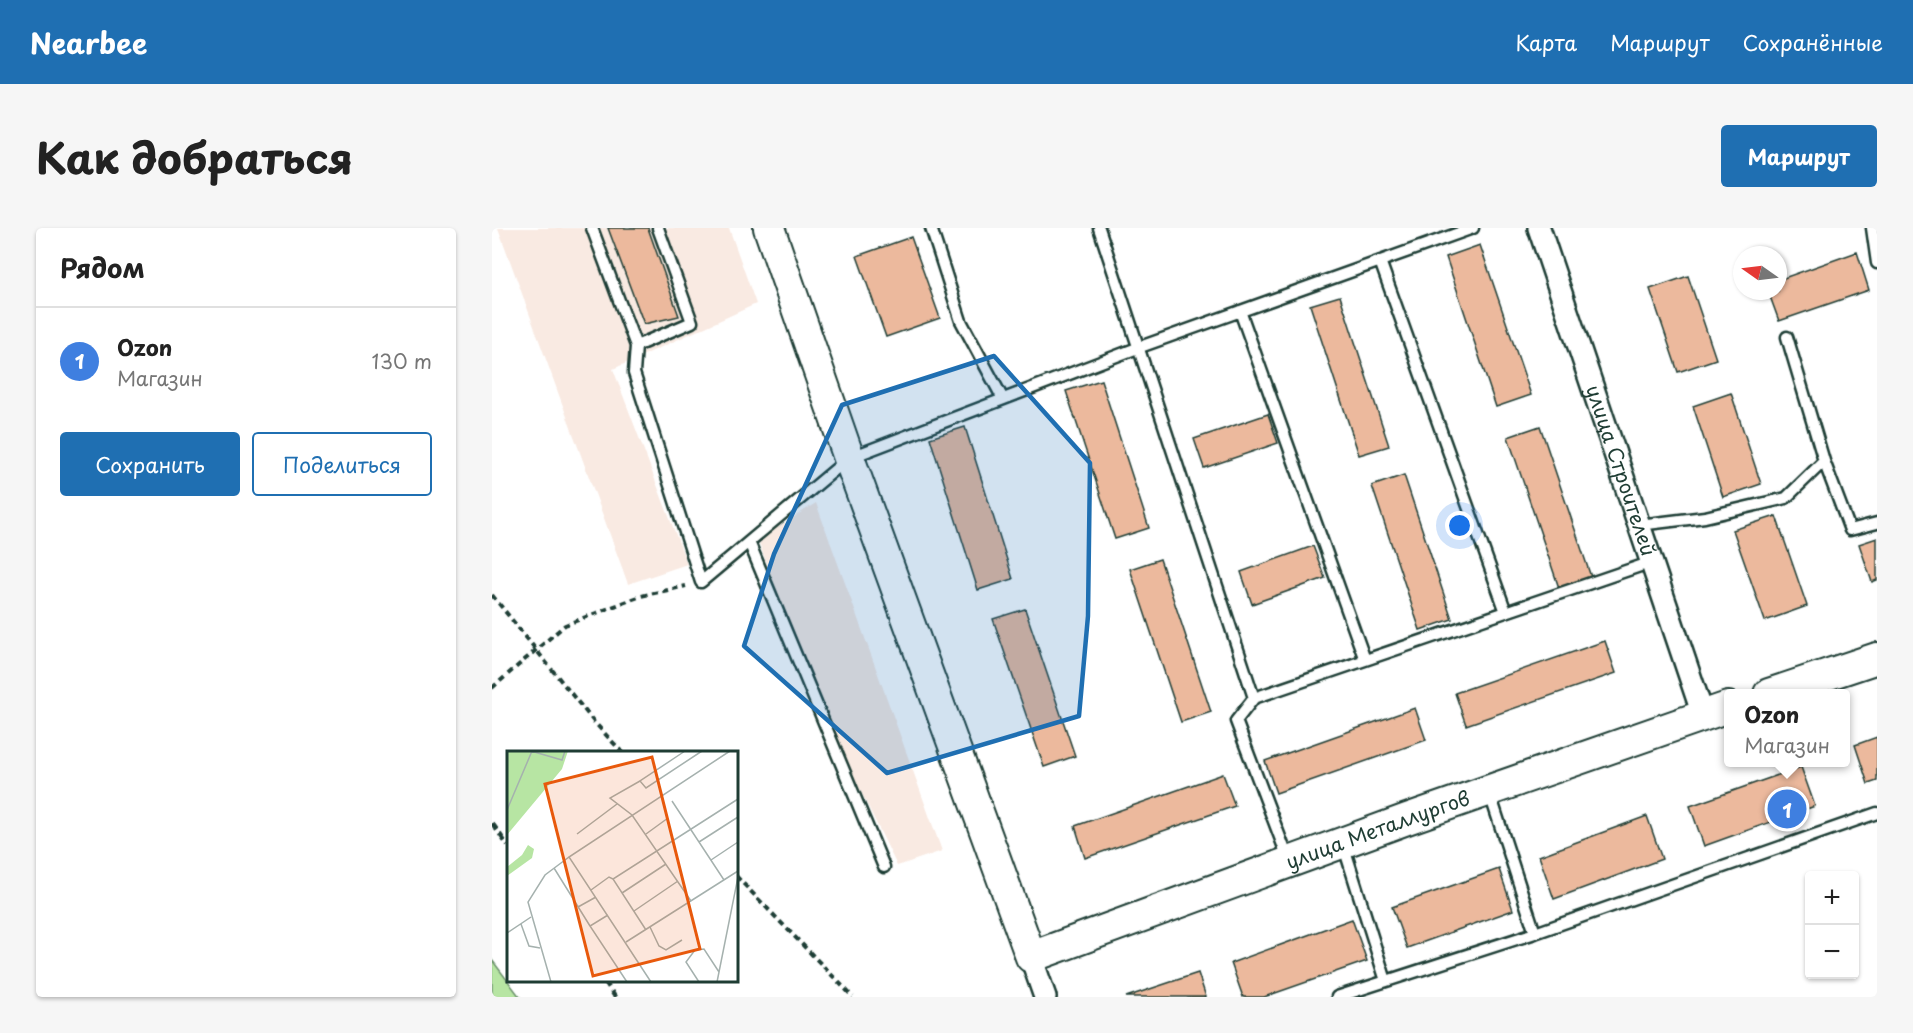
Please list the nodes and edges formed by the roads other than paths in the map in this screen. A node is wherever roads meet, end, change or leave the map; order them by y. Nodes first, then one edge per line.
1 (592, 228) edge
2 (658, 228) edge
3 (769, 228) edge
4 (931, 228) edge
5 (1099, 228) edge
6 (1473, 228) edge
7 (1539, 228) edge
8 (1872, 228) edge
9 (1380, 261) junction
10 (1877, 263) edge
11 (1240, 311) junction
12 (1787, 337) dead end
13 (636, 346) junction
14 (1140, 347) junction
15 (1003, 399) junction
16 (849, 458) junction
17 (1824, 461) junction
18 (1877, 523) edge
19 (1639, 525) junction
20 (749, 542) junction
21 (1652, 562) junction
22 (1506, 612) junction
23 (1877, 658) edge
24 (1365, 660) junction
25 (1781, 689) edge
26 (1254, 698) junction
27 (1716, 711) edge
28 (1489, 791) junction
29 (1877, 813) edge
30 (1343, 843) junction
31 (1290, 862) junction
32 (884, 867) dead end
33 (1535, 933) junction
34 (1031, 957) junction
35 (1386, 981) junction
36 (1045, 997) edge
37 (1337, 997) edge

1 - 13 lane
2 - 13 lane
3 - 16 main road
4 - 15 lane
5 - 14 lane
6 - 9 lane
7 - 19 street, улица Строителей
8 - 10 lane
9 - 11 lane
9 - 22 lane
11 - 14 lane
11 - 24 lane
12 - 17 lane
13 - 20 lane
14 - 15 lane
14 - 26 lane
15 - 16 lane
16 - 20 lane
16 - 34 main road
17 - 18 lane
17 - 19 lane
19 - 21 street, улица Строителей
20 - 32 lane
21 - 22 lane
21 - 27 street, улица Строителей
22 - 24 lane
23 - 25 main road
24 - 26 lane
26 - 31 lane
27 - 28 main road, улица Металлургов
28 - 30 main road, улица Металлургов
28 - 33 lane
29 - 33 lane
30 - 31 main road, улица Металлургов
30 - 35 lane
31 - 34 main road, улица Металлургов
33 - 35 lane
34 - 36 street
35 - 37 lane

